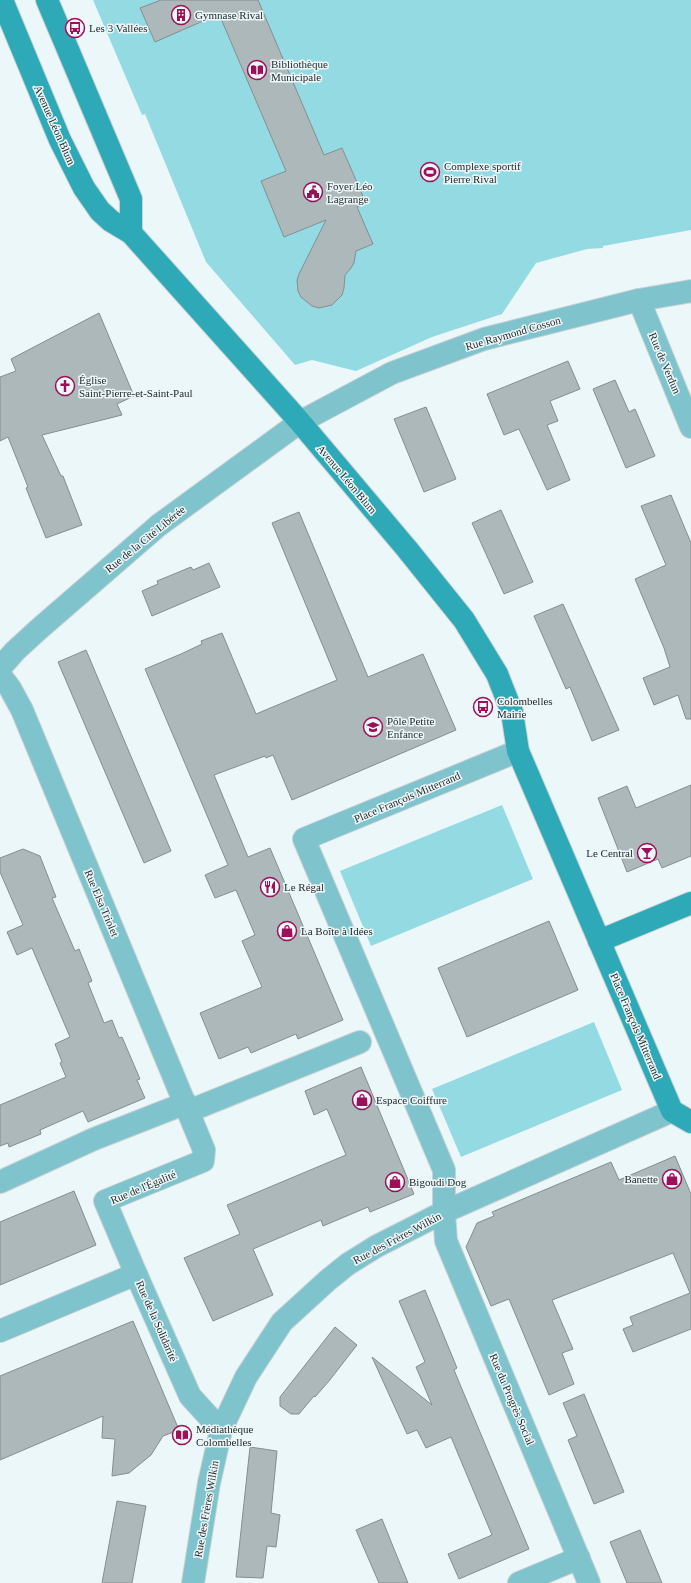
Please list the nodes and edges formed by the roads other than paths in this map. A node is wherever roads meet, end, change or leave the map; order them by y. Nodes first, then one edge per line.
1 (2, 0) edge
2 (47, 0) edge
3 (131, 233) junction
4 (691, 291) edge
5 (639, 300) junction
6 (300, 422) junction
7 (691, 427) edge
8 (0, 668) edge
9 (0, 675) edge
10 (518, 751) junction
11 (691, 902) edge
12 (599, 941) junction
13 (360, 1042) dead end
14 (187, 1107) junction
15 (672, 1111) junction
16 (691, 1122) edge
17 (198, 1134) joint
18 (0, 1182) edge
19 (444, 1212) junction
20 (136, 1274) junction
21 (0, 1331) edge
22 (221, 1430) junction
23 (579, 1558) junction
24 (193, 1583) edge
25 (519, 1583) edge
26 (590, 1583) edge

1 - 3 street, Avenue Léon Blum
2 - 3 street
3 - 6 street, Avenue Léon Blum
4 - 5 street, Rue Raymond Cosson
5 - 6 street, Rue Raymond Cosson
5 - 7 street, Rue de Verdun
6 - 8 street, Rue de la Cité Libérée
6 - 10 street, Avenue Léon Blum
9 - 14 street, Rue Elsa Triolet
10 - 12 street, Place François Mitterrand
10 - 19 street, Place François Mitterrand
11 - 12 street
12 - 15 street, Place François Mitterrand
13 - 14 street
14 - 17 street, Rue Elsa Triolet
14 - 18 street
15 - 16 street
15 - 19 street, Rue des Frères Wilkin
17 - 20 street, Rue de l'Égalité
19 - 22 street, Rue des Frères Wilkin
19 - 23 street, Rue du Progrès Social
20 - 21 street, Rue de la Solidarité
20 - 22 street, Rue de la Solidarité
22 - 24 street, Rue des Frères Wilkin
23 - 25 street
23 - 26 street, Rue du Progrès Social

